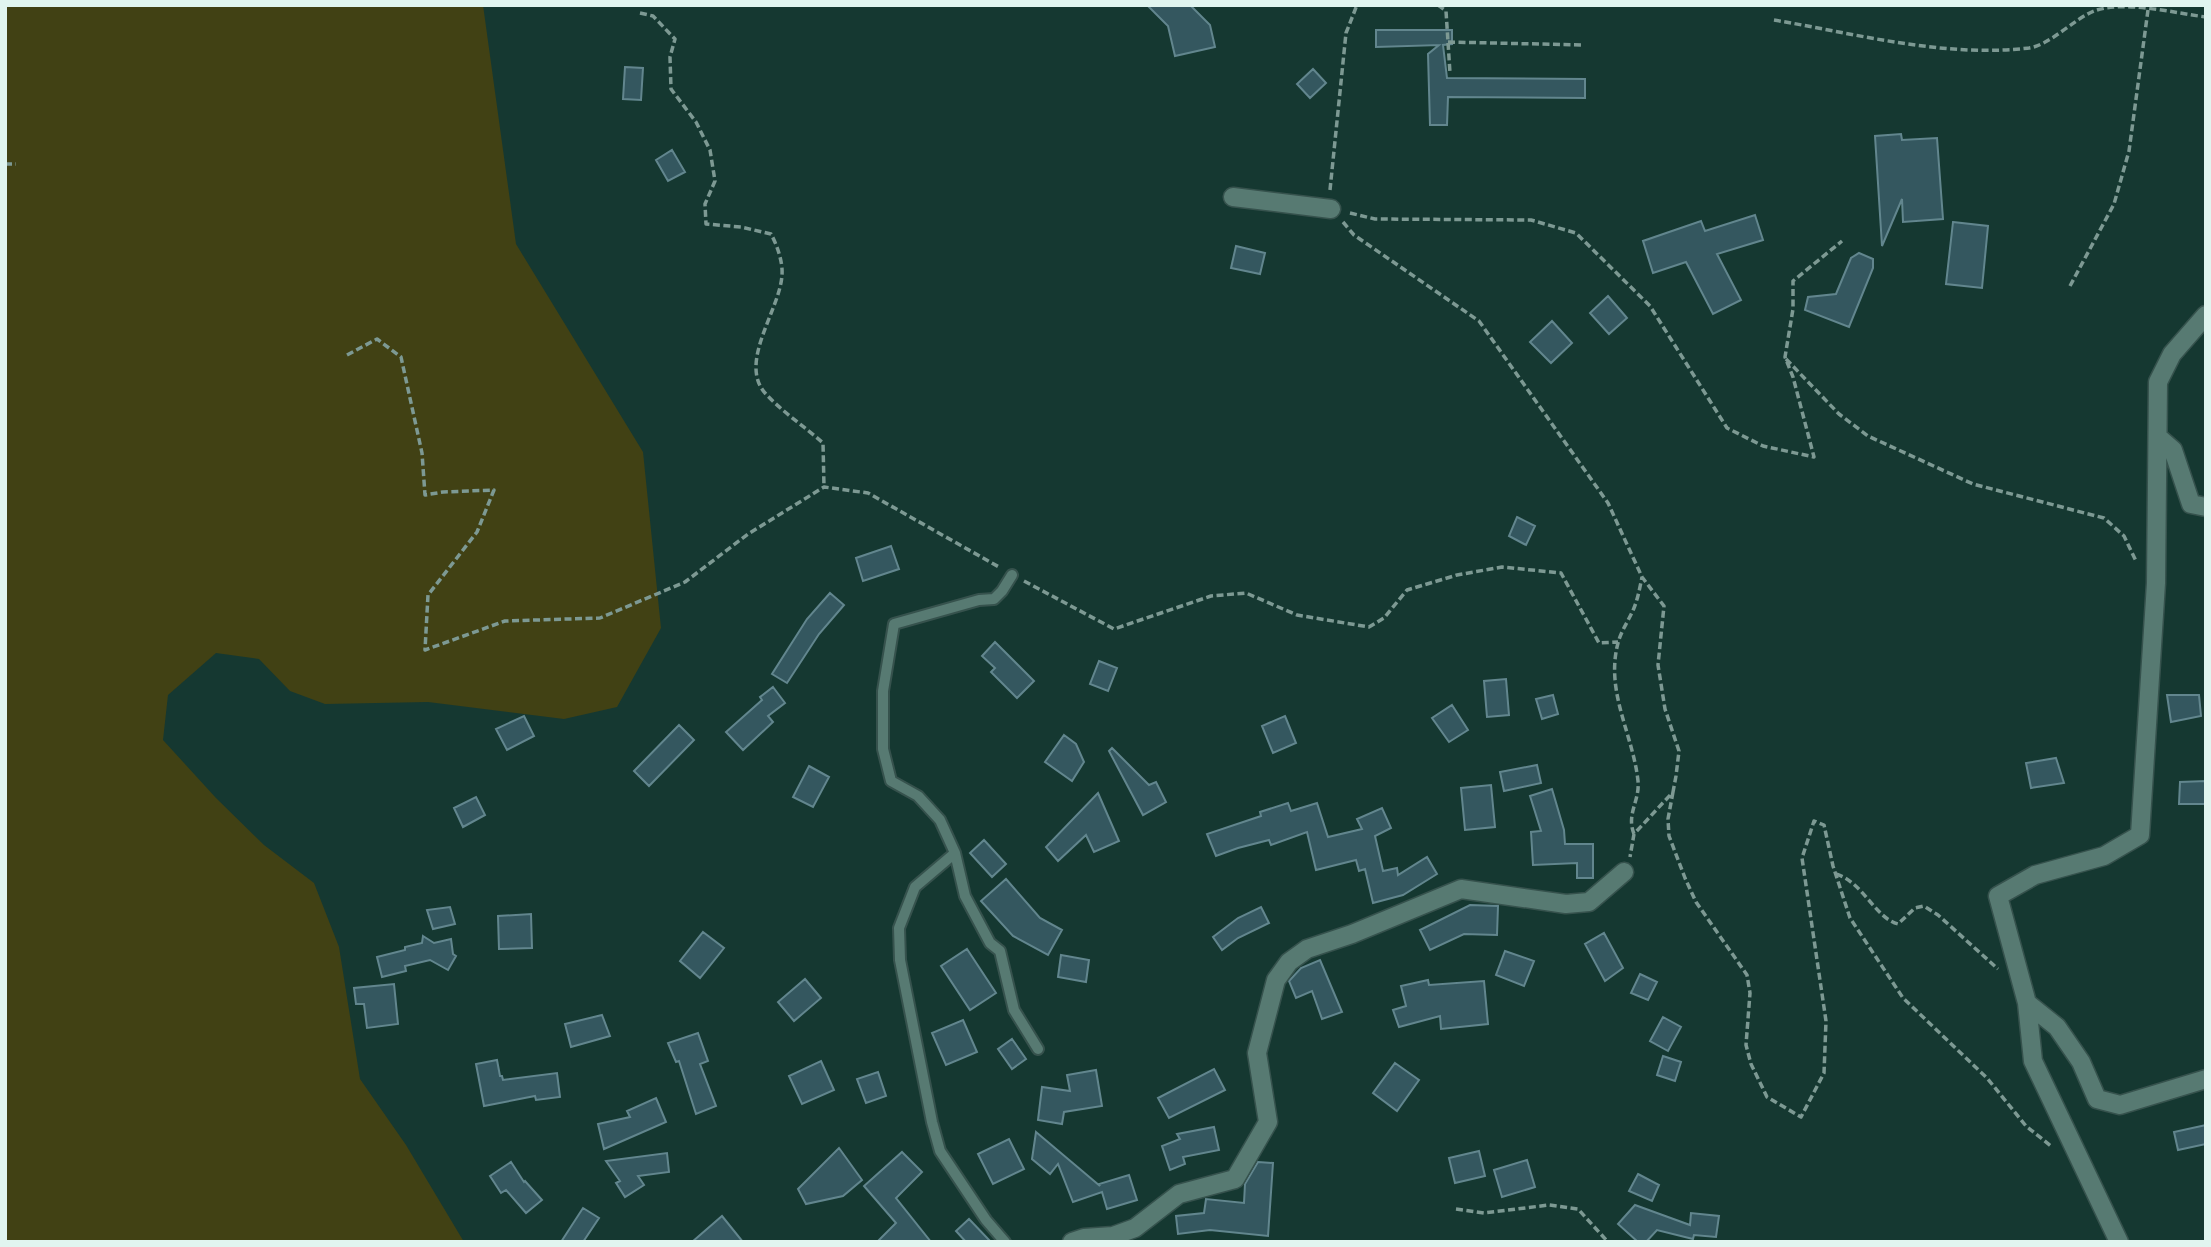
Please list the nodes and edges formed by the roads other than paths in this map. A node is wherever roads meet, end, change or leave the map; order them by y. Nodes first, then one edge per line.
1 (1233, 197) dead end
2 (1331, 209) road end
3 (2206, 315) edge
4 (2158, 437) junction
5 (2206, 507) edge
6 (1012, 575) road end
7 (954, 853) junction
8 (1625, 872) road end
9 (2027, 1003) junction
10 (1038, 1049) dead end
11 (2206, 1079) edge
12 (1005, 1242) edge
13 (1072, 1242) edge
14 (2119, 1242) edge

1 - 2 street
3 - 4 street
4 - 5 street
4 - 9 street
6 - 7 lane
7 - 10 lane
7 - 12 lane
8 - 13 street
9 - 11 street
9 - 14 street

